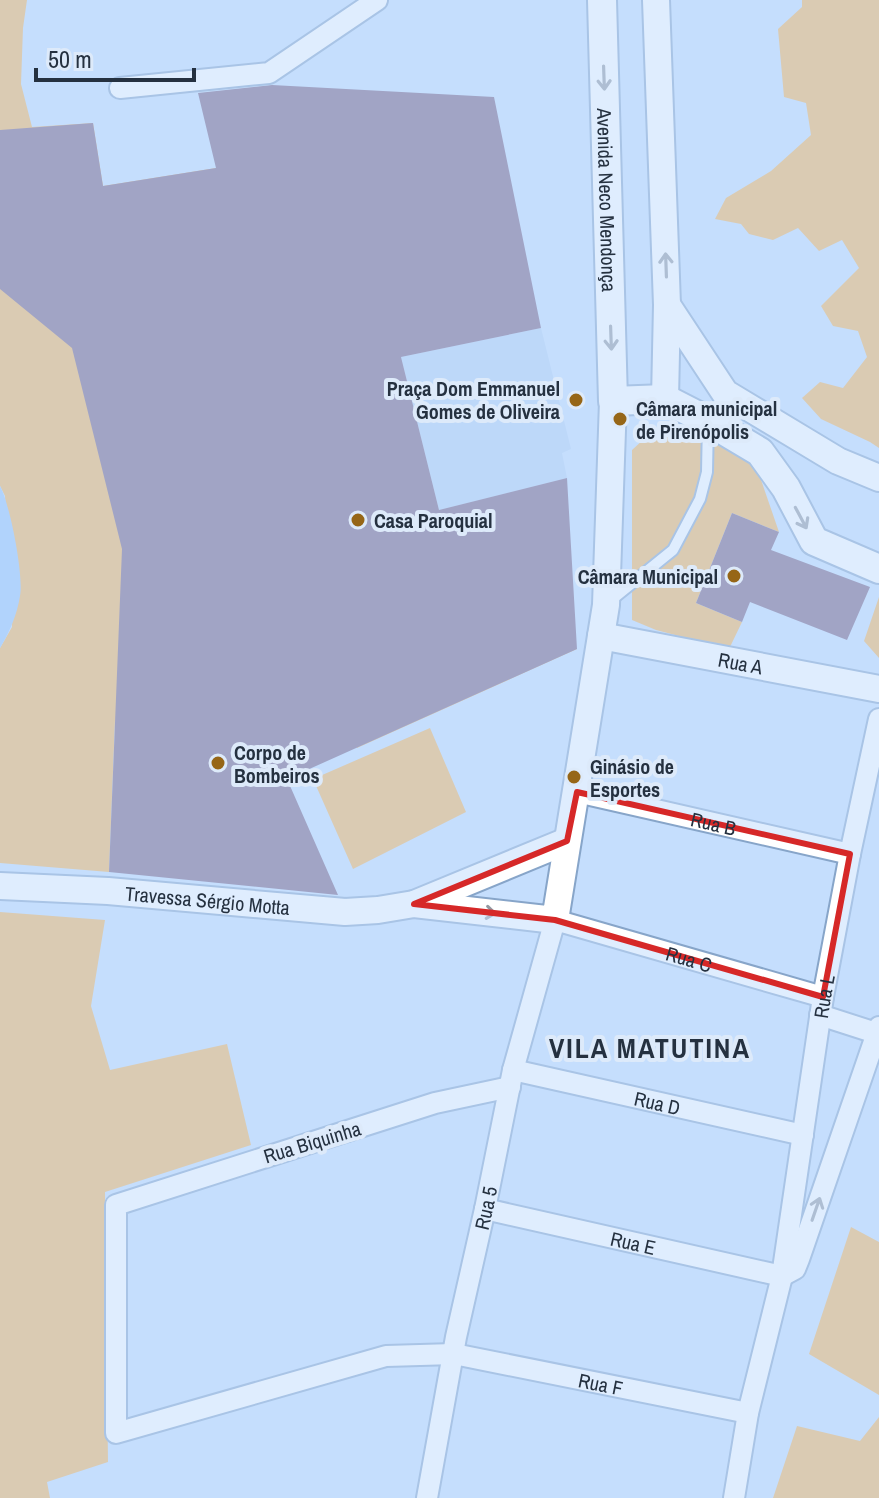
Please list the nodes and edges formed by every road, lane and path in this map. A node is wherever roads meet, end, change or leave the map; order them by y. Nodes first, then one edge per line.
1 (377, 0) edge
2 (602, 0) edge
3 (656, 0) edge
4 (120, 88) dead end
5 (667, 305) junction
6 (725, 393) junction
7 (665, 399) junction
8 (613, 401) junction
9 (708, 421) junction
10 (879, 478) edge
11 (879, 569) edge
12 (606, 605) junction
13 (601, 636) junction
14 (879, 689) edge
15 (879, 719) edge
16 (577, 792) junction
17 (567, 841) junction
18 (850, 854) junction
19 (0, 886) edge
20 (414, 904) junction
21 (555, 920) junction
22 (822, 1006) junction
23 (878, 1030) edge
24 (511, 1078) junction
25 (803, 1135) junction
26 (485, 1209) junction
27 (782, 1276) junction
28 (454, 1354) junction
29 (748, 1413) junction
30 (433, 1497) edge
31 (734, 1498) edge

1 - 4 street
2 -> 8 main road, Avenida Neco Mendonça
5 -> 3 street
5 - 6 street
5 - 7 street
6 - 9 lane
6 - 10 street
7 - 8 main road
7 - 9 main road
8 - 12 street
9 -> 11 main road
9 - 12 lane
12 - 13 street
13 - 14 street, Rua A
13 - 16 street
15 - 18 street, Rua L
16 - 17 street
16 - 18 street, Rua B
17 - 20 street
17 - 21 street
18 - 22 street, Rua L
19 - 20 street, Travessa Sérgio Motta
20 -> 21 street
21 - 22 street, Rua C
21 - 24 street, Rua 5
22 - 23 street, Rua C
22 - 25 street, Rua L
27 -> 23 street, Rua L
24 - 25 street, Rua D
24 - 26 street, Rua 5
24 - 28 street, Rua Biquinha
25 - 27 street, Rua L
26 - 27 street, Rua E
26 - 28 street, Rua 5
27 - 29 street, Rua L
28 - 29 street, Rua F
28 - 30 street, Rua 5
29 - 31 street, Rua L

